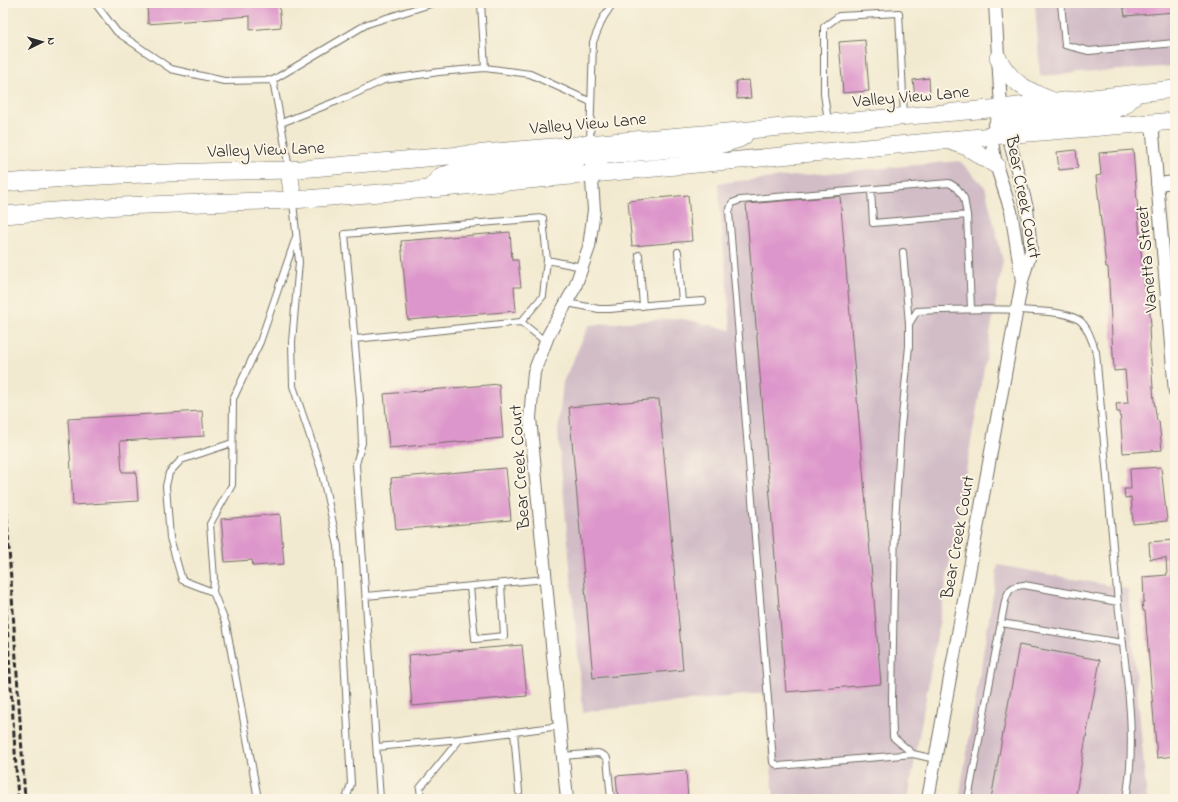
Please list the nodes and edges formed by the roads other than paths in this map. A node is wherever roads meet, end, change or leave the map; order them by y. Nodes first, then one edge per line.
1 (95, 3) edge
2 (434, 3) edge
3 (481, 3) edge
4 (613, 3) edge
5 (995, 3) edge
6 (1061, 3) edge
7 (1175, 43) edge
8 (998, 58) junction
9 (485, 68) junction
10 (273, 80) junction
11 (1175, 89) edge
12 (1137, 93) junction
13 (591, 102) junction
14 (1055, 102) junction
15 (904, 116) junction
16 (1175, 121) edge
17 (1005, 122) junction
18 (1152, 122) junction
19 (281, 123) junction
20 (828, 123) junction
21 (754, 129) junction
22 (991, 136) junction
23 (948, 140) junction
24 (590, 143) junction
25 (996, 165) junction
26 (290, 170) junction
27 (592, 174) junction
28 (3, 182) edge
29 (1175, 182) edge
30 (1157, 184) junction
31 (429, 189) junction
32 (871, 190) junction
33 (293, 200) junction
34 (967, 215) junction
35 (3, 216) edge
36 (297, 234) junction
37 (678, 252) dead end
38 (903, 252) dead end
39 (639, 255) dead end
40 (547, 260) junction
41 (582, 267) junction
42 (1022, 280) junction
43 (703, 301) dead end
44 (682, 302) junction
45 (567, 303) junction
46 (643, 306) junction
47 (971, 308) junction
48 (1017, 310) junction
49 (521, 322) junction
50 (909, 324) junction
51 (355, 339) junction
52 (546, 342) junction
53 (1175, 392) edge
54 (232, 443) junction
55 (546, 579) junction
56 (501, 584) junction
57 (470, 586) junction
58 (213, 592) junction
59 (366, 596) junction
60 (1118, 602) junction
61 (1001, 623) junction
62 (1123, 643) junction
63 (560, 726) junction
64 (514, 732) junction
65 (460, 739) junction
66 (376, 747) junction
67 (913, 754) junction
68 (563, 756) junction
69 (935, 759) junction
70 (519, 792) dead end
71 (258, 799) edge
72 (346, 799) edge
73 (380, 799) edge
74 (421, 799) edge
75 (567, 799) edge
76 (611, 799) edge
77 (928, 799) edge
78 (968, 799) edge
79 (1126, 799) edge

1 - 10 lane
2 - 10 lane
3 - 9 lane
4 - 13 lane
5 - 8 street
6 - 7 lane
8 - 14 main road
8 - 17 street
9 - 13 lane
9 - 19 lane
10 - 19 lane
11 - 12 main road, Valley View Lane
12 - 14 main road, Valley View Lane
12 - 17 main road
13 - 24 lane
14 - 17 main road, Valley View Lane
15 - 17 main road, Valley View Lane
15 - 20 main road, Valley View Lane
15 - 20 lane
16 - 18 main road, Valley View Lane
17 - 18 main road, Valley View Lane
17 - 22 main road, Valley View Lane
17 - 22 street, Bear Creek Court
17 - 42 street, Bear Creek Court
18 - 30 street, Vanetta Street
19 - 26 lane
20 - 21 main road, Valley View Lane
21 - 24 main road, Valley View Lane
21 - 27 main road
22 - 23 main road, Valley View Lane
22 - 25 street, Bear Creek Court
23 - 25 main road
23 - 27 main road, Valley View Lane
24 - 26 main road, Valley View Lane
24 - 27 street, Bear Creek Court
24 - 31 main road
25 - 42 street, Bear Creek Court
26 - 28 main road, Valley View Lane
26 - 33 main road
27 - 31 main road, Valley View Lane
27 - 41 street, Bear Creek Court
29 - 30 street
30 - 53 street, Vanetta Street
31 - 33 main road, Valley View Lane
32 - 34 lane
32 - 34 lane
32 - 67 lane
33 - 35 main road, Valley View Lane
33 - 36 lane
34 - 47 lane
36 - 54 lane
36 - 72 lane
37 - 44 lane
38 - 50 lane
39 - 46 lane
40 - 41 lane
40 - 49 lane
40 - 51 lane
41 - 45 street, Bear Creek Court
42 - 48 street, Bear Creek Court
43 - 44 lane
44 - 46 lane
45 - 46 lane
45 - 52 street, Bear Creek Court
47 - 48 lane
47 - 50 lane
48 - 60 lane
48 - 69 street, Bear Creek Court
49 - 51 lane
49 - 52 lane
50 - 67 lane
51 - 59 lane
52 - 55 street, Bear Creek Court
54 - 58 lane
54 - 58 lane
55 - 56 lane
55 - 63 street, Bear Creek Court
56 - 57 lane
56 - 57 lane
57 - 59 lane
58 - 71 lane
59 - 66 lane
60 - 61 lane
60 - 62 lane
61 - 62 lane
61 - 78 lane
62 - 79 lane
63 - 64 lane
63 - 68 street, Bear Creek Court
64 - 65 lane
64 - 70 lane
65 - 66 lane
65 - 74 lane
66 - 73 lane
67 - 69 lane
68 - 75 street, Bear Creek Court
68 - 76 lane
69 - 77 street, Bear Creek Court

